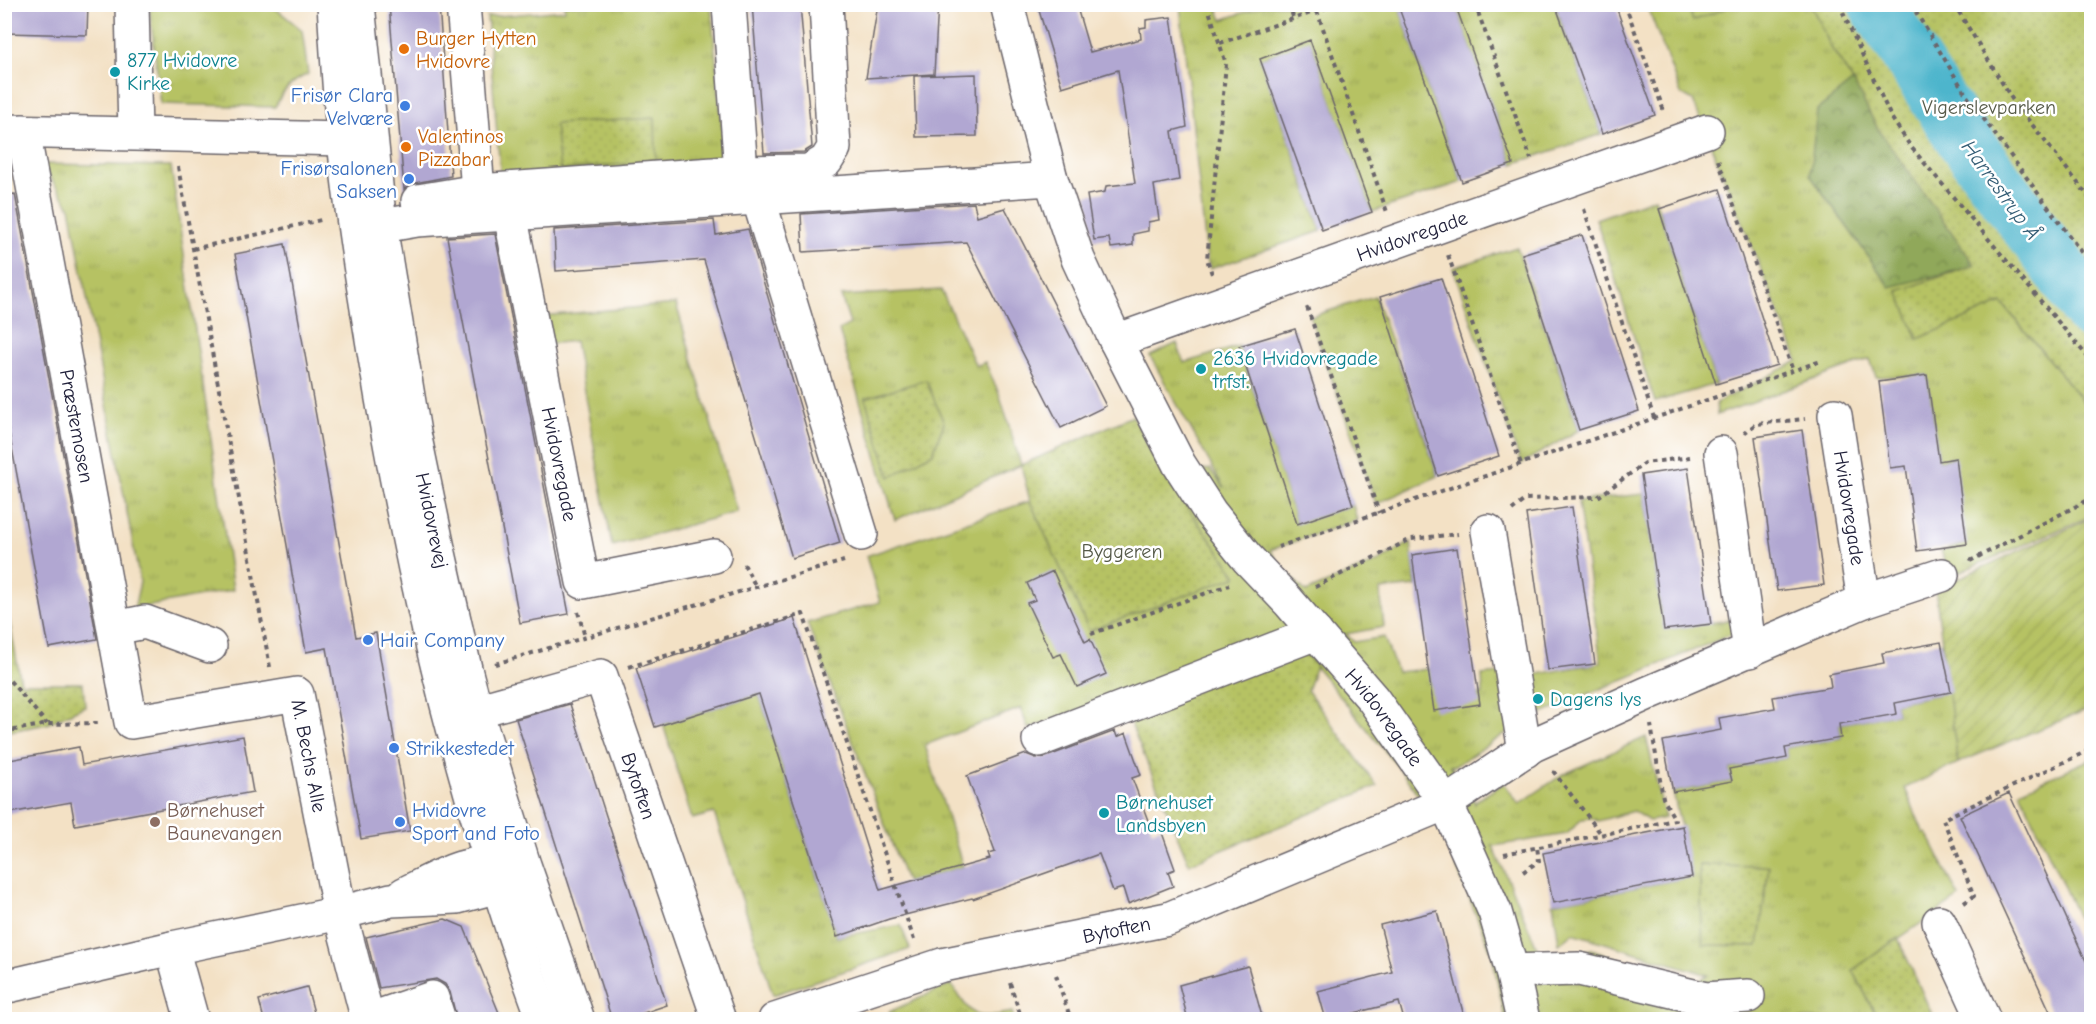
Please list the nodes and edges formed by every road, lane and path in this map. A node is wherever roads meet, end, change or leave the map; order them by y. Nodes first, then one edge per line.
1 (132, 4) edge
2 (334, 4) edge
3 (358, 4) edge
4 (463, 4) edge
5 (729, 4) edge
6 (826, 4) edge
7 (1008, 4) edge
8 (1207, 4) edge
9 (1288, 4) edge
10 (1338, 4) edge
11 (1475, 4) edge
12 (1625, 4) edge
13 (1839, 4) edge
14 (1911, 4) edge
15 (1954, 4) edge
16 (1317, 12) junction
17 (1294, 20) junction
18 (1220, 43) junction
19 (14, 131) edge
20 (1707, 131) joint
21 (135, 134) junction
22 (172, 134) junction
23 (357, 137) junction
24 (1675, 142) junction
25 (1051, 179) junction
26 (1574, 180) junction
27 (750, 184) junction
28 (478, 191) junction
29 (1543, 191) junction
30 (2091, 201) edge
31 (510, 214) junction
32 (366, 219) junction
33 (1438, 227) junction
34 (1397, 242) junction
35 (193, 249) junction
36 (2091, 267) edge
37 (1296, 277) junction
38 (1222, 303) junction
39 (1116, 341) junction
40 (1821, 361) dead end
41 (2091, 362) edge
42 (1793, 371) junction
43 (1835, 415) joint
44 (1654, 418) junction
45 (1721, 453) junction
46 (1521, 464) junction
47 (2091, 498) edge
48 (1379, 513) junction
49 (1488, 531) junction
50 (861, 534) joint
51 (714, 556) dead end
52 (1254, 566) junction
53 (1942, 575) joint
54 (1288, 601) junction
55 (1864, 601) junction
56 (114, 628) junction
57 (1316, 633) junction
58 (1091, 634) dead end
59 (210, 646) dead end
60 (1750, 651) junction
61 (466, 673) junction
62 (4, 674) edge
63 (601, 676) junction
64 (1646, 694) junction
65 (276, 698) junction
66 (476, 711) junction
67 (131, 722) junction
68 (47, 724) junction
69 (4, 732) edge
70 (1039, 740) dead end
71 (1529, 748) junction
72 (2091, 749) edge
73 (1446, 803) junction
74 (1602, 835) junction
75 (1537, 847) junction
76 (1473, 860) junction
77 (524, 865) junction
78 (1523, 872) dead end
79 (494, 874) junction
80 (340, 913) junction
81 (1939, 922) joint
82 (1050, 943) junction
83 (172, 948) junction
84 (1512, 971) junction
85 (925, 972) junction
86 (4, 987) edge
87 (1748, 996) dead end
88 (192, 1020) edge
89 (368, 1020) edge
90 (439, 1020) edge
91 (544, 1020) edge
92 (578, 1020) edge
93 (719, 1020) edge
94 (776, 1020) edge
95 (1071, 1020) edge
96 (1523, 1020) edge
97 (1984, 1020) edge

1 - 21 street
2 - 23 street, Hvidovrevej
3 - 23 street, Hvidovrevej
4 - 28 street
5 - 27 street
6 - 27 street
7 - 25 street, Hvidovregade
8 - 18 path
9 - 17 path
10 - 16 path
11 - 29 path
12 - 24 path
13 - 41 path
14 - 36 path
15 - 30 path
16 - 17 path
16 - 34 path
17 - 18 path
18 - 38 path
19 - 21 street, Præstemosen
19 - 56 street, Præstemosen
20 - 24 street, Hvidovregade
20 - 42 path
21 - 22 street, Præstemosen
22 - 23 street, Præstemosen
22 - 35 path
23 - 32 street, Hvidovrevej
24 - 26 street, Hvidovregade
25 - 27 street
25 - 39 street, Hvidovregade
26 - 29 street, Hvidovregade
26 - 44 path
27 - 28 street
27 - 31 street
27 - 50 street
28 - 32 street
29 - 33 street, Hvidovregade
31 - 32 street
31 - 51 street, Hvidovregade
32 - 35 path
32 - 61 street, Hvidovrevej
32 - 79 street, Hvidovrevej
33 - 34 street, Hvidovregade
33 - 46 path
34 - 37 street, Hvidovregade
35 - 65 path
37 - 38 street, Hvidovregade
37 - 48 path
38 - 39 street, Hvidovregade
39 - 52 street, Hvidovregade
40 - 42 path
42 - 44 path
43 - 45 path
43 - 55 street, Hvidovregade
44 - 46 path
45 - 49 path
45 - 60 street
46 - 48 path
47 - 53 path
48 - 52 path
49 - 54 path
49 - 71 street
50 - 61 path
52 - 54 street, Hvidovregade
52 - 58 path
53 - 55 street
54 - 57 street, Hvidovregade
55 - 60 street
56 - 59 street
56 - 67 street, Præstemosen
57 - 70 street
57 - 73 street, Hvidovregade
60 - 64 street
61 - 66 street, Hvidovrevej
62 - 68 path
63 - 66 street
63 - 85 path
63 - 93 street, Bytoften
64 - 71 street
64 - 74 path
65 - 67 street, M. Bechs Alle
65 - 80 street, M. Bechs Alle
66 - 77 street, Hvidovrevej
67 - 68 path
68 - 69 path
71 - 73 street
71 - 74 path
72 - 81 path
73 - 76 street, Hvidovregade
73 - 82 street, Bytoften
74 - 75 path
75 - 76 path
75 - 78 path
76 - 84 street, Hvidovregade
77 - 79 street
77 - 92 street, Hvidovrevej
79 - 80 street
79 - 91 street, Hvidovrevej
80 - 83 street
80 - 89 street
81 - 97 street
82 - 85 street, Bytoften
82 - 95 path
83 - 86 street
83 - 88 street
84 - 87 street
84 - 96 street, Hvidovregade
85 - 94 street, Bytoften
89 - 90 street

